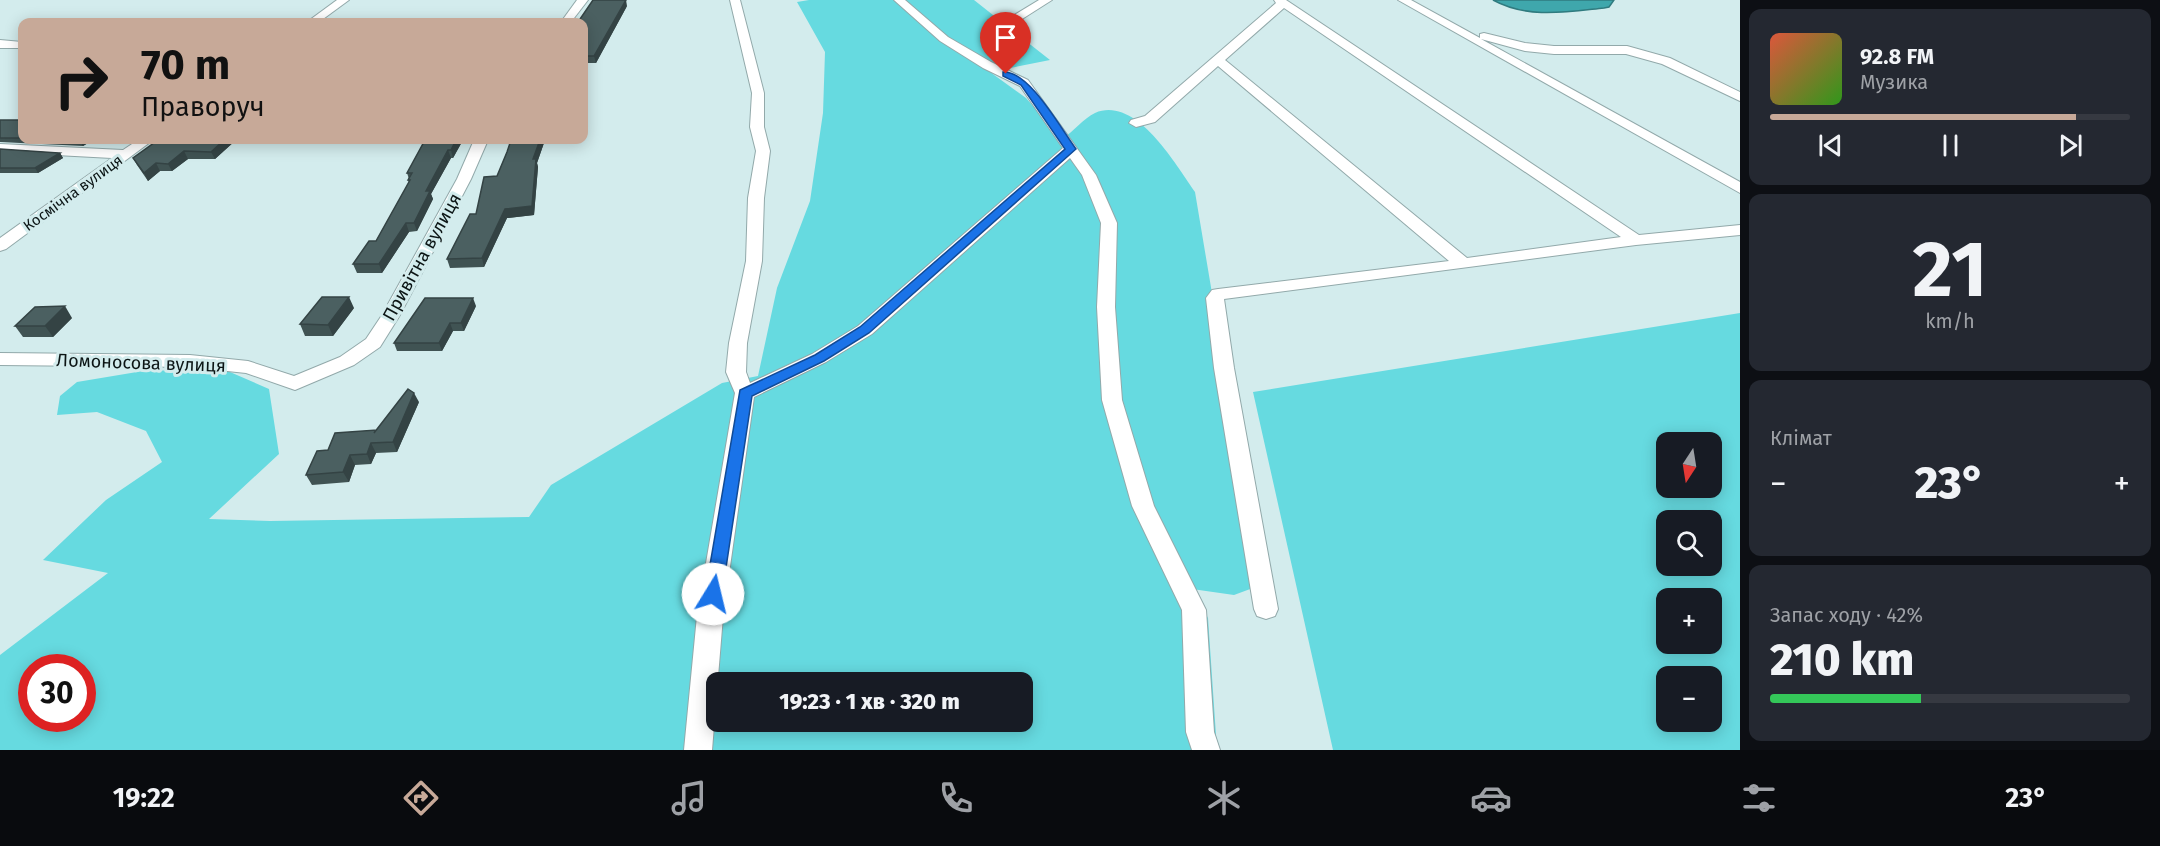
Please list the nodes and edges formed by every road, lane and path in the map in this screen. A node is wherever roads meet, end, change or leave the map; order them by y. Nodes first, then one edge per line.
1 (344, 0) edge
2 (583, 0) edge
3 (735, 0) edge
4 (899, 0) edge
5 (1047, 0) edge
6 (1403, 0) edge
7 (1281, 1) edge
8 (318, 18) edge
9 (569, 18) edge
10 (1015, 20) dead end
11 (1459, 30) junction
12 (0, 44) edge
13 (18, 45) edge
14 (1217, 60) junction
15 (1740, 97) edge
16 (1136, 123) dead end
17 (140, 144) edge
18 (479, 144) edge
19 (0, 148) edge
20 (1071, 149) junction
21 (126, 154) junction
22 (1740, 188) edge
23 (1740, 230) edge
24 (1636, 240) junction
25 (0, 246) edge
26 (1463, 264) junction
27 (0, 359) edge
28 (347, 361) joint
29 (745, 393) junction
30 (1266, 609) dead end
31 (698, 750) edge
32 (1206, 750) edge

1 - 8 street
2 - 9 street
3 - 29 street
4 - 20 street
5 - 10 street
6 - 11 street
7 - 14 street
7 - 24 street
11 - 15 street
11 - 22 street
12 - 13 street
14 - 16 street
14 - 26 street
17 - 21 street, Космічна вулиця
18 - 28 street, Привітна вулиця
19 - 21 street
20 - 29 street
20 - 32 street
21 - 25 street, Космічна вулиця
23 - 24 street
24 - 26 street
26 - 30 street
27 - 28 street, Ломоносова вулиця
29 - 31 street

